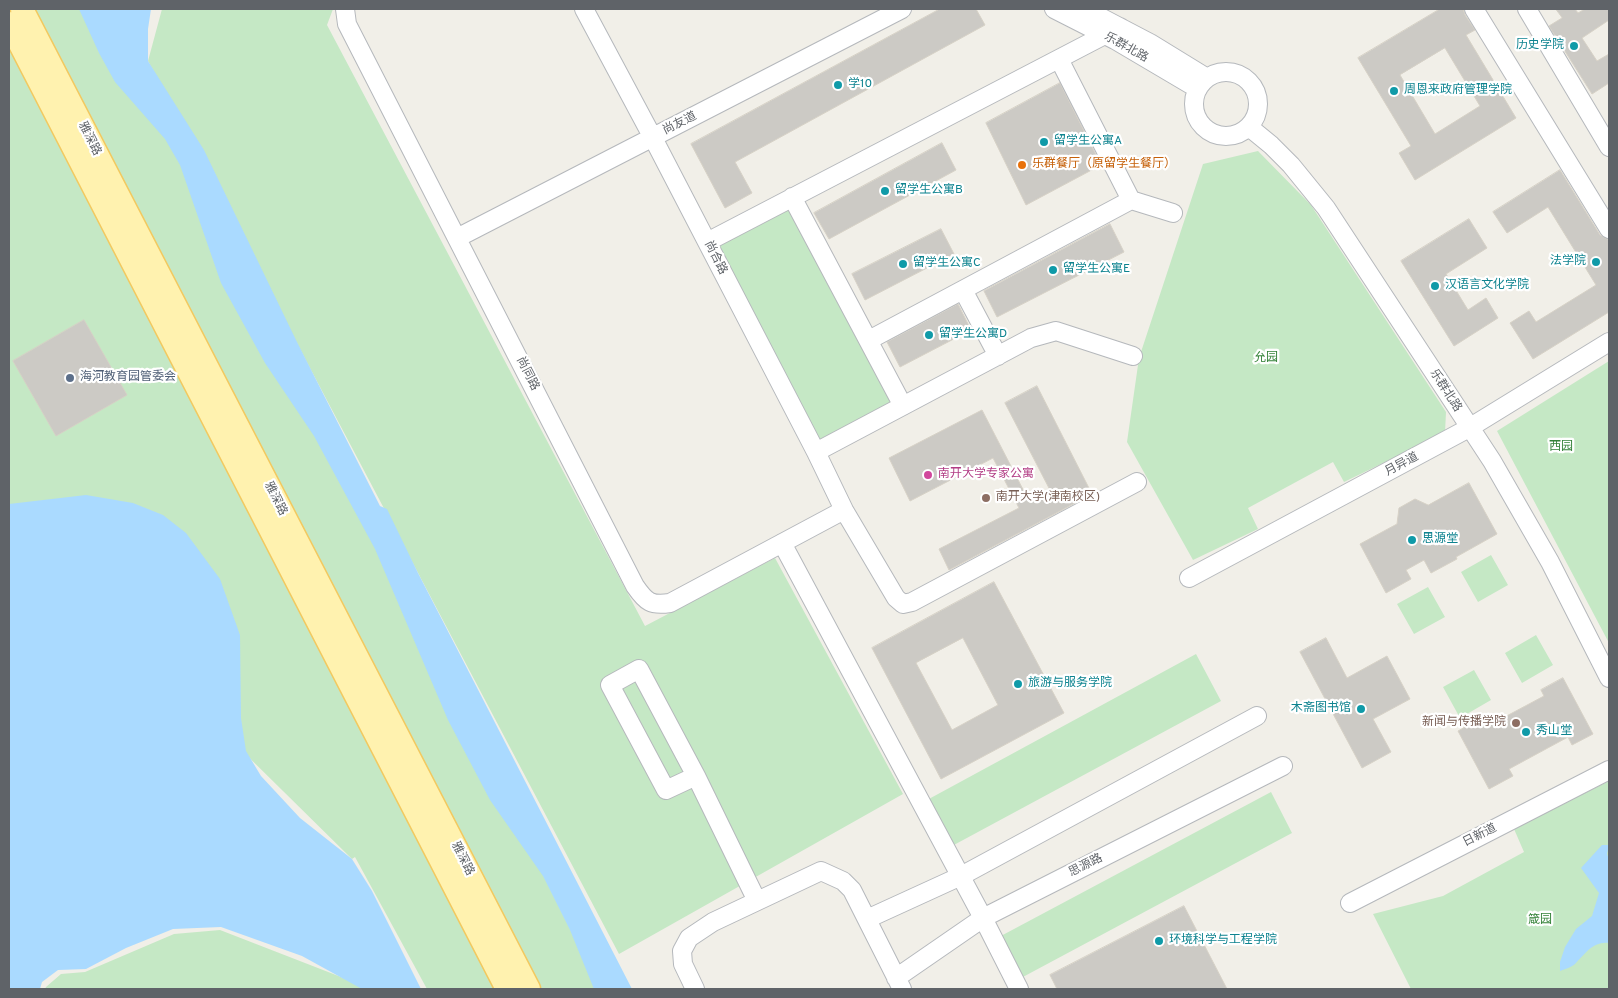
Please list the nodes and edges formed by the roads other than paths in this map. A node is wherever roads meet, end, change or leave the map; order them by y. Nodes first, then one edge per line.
1 (22, 9) edge
2 (345, 9) edge
3 (584, 9) edge
4 (902, 9) edge
5 (1054, 9) edge
6 (1085, 9) edge
7 (1474, 9) edge
8 (1527, 9) edge
9 (9, 23) edge
10 (1113, 31) junction
11 (1059, 59) junction
12 (1202, 83) junction
13 (1249, 127) junction
14 (653, 138) junction
15 (1609, 148) edge
16 (792, 197) junction
17 (1131, 200) junction
18 (1173, 213) dead end
19 (1609, 229) edge
20 (457, 238) junction
21 (707, 242) junction
22 (963, 290) junction
23 (869, 340) junction
24 (1609, 342) edge
25 (998, 356) junction
26 (1133, 356) dead end
27 (903, 406) junction
28 (1469, 428) junction
29 (816, 452) junction
30 (1137, 482) dead end
31 (844, 510) junction
32 (782, 543) junction
33 (1189, 578) dead end
34 (1609, 678) edge
35 (1257, 716) dead end
36 (1283, 766) dead end
37 (1609, 770) edge
38 (696, 776) junction
39 (961, 876) junction
40 (757, 901) junction
41 (1350, 902) dead end
42 (984, 918) junction
43 (867, 919) junction
44 (899, 984) edge
45 (507, 989) edge
46 (529, 989) edge
47 (695, 989) edge
48 (1019, 989) edge

1 - 46 main road, 雅深路
2 - 20 street, 尚同路
3 - 14 street, 尚合路
4 - 14 street, 尚友道
5 - 10 street, 乐群北路
6 - 10 street, 乐群北路
7 - 19 street
8 - 15 street
9 - 45 main road, 雅深路
10 - 11 street
10 - 12 street, 乐群北路
11 - 16 street
11 - 17 street
12 - 13 street
12 - 13 street
13 - 28 street, 乐群北路
14 - 20 street, 尚友道
14 - 21 street, 尚合路
16 - 21 street
16 - 23 street
17 - 18 street
17 - 22 street
20 - 32 street, 尚同路
21 - 29 street, 尚合路
22 - 23 street
22 - 25 street
23 - 27 street
24 - 28 street, 月异道
25 - 26 street
25 - 27 street
27 - 29 street
28 - 33 street, 月异道
28 - 34 street, 乐群北路
29 - 31 street, 尚合路
30 - 31 street, 尚合路
31 - 32 street, 尚同路
32 - 39 street
35 - 39 street
36 - 42 street, 思源路
37 - 41 street, 日新道
38 - 38 street
38 - 40 street
39 - 42 street
39 - 43 street
40 - 43 street
40 - 47 street
42 - 44 street, 思源路
42 - 48 street
43 - 44 street

